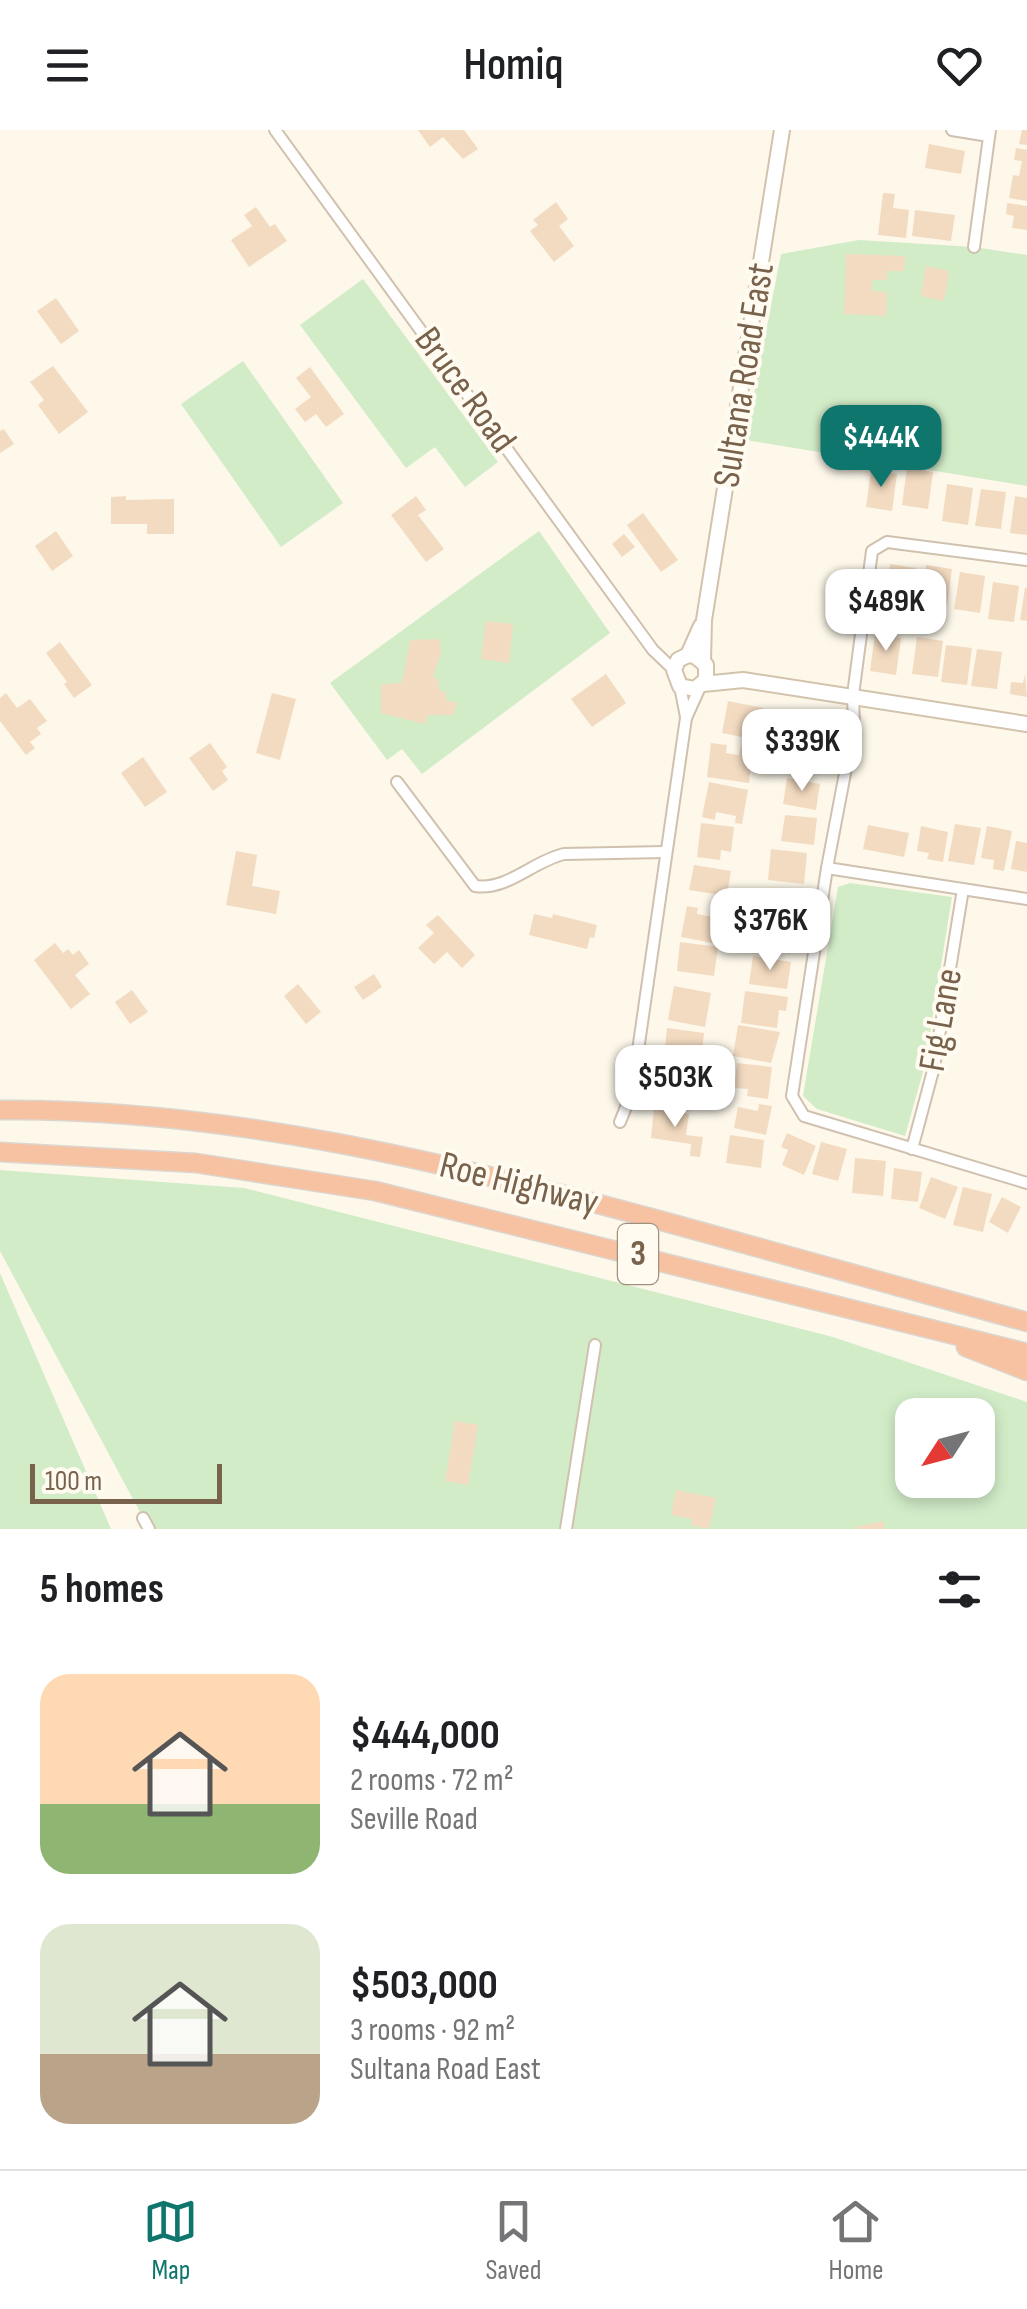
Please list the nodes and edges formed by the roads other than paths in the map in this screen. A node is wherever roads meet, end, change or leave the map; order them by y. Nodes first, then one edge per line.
1 (276, 130) edge
2 (782, 130) edge
3 (952, 130) edge
4 (990, 133) edge
5 (974, 247) dead end
6 (1027, 560) edge
7 (690, 662) junction
8 (743, 680) junction
9 (680, 686) junction
10 (702, 686) junction
11 (853, 695) junction
12 (686, 718) junction
13 (1027, 724) edge
14 (397, 782) dead end
15 (664, 852) junction
16 (827, 868) junction
17 (963, 889) junction
18 (1027, 899) edge
19 (0, 1110) edge
20 (620, 1122) dead end
21 (912, 1148) junction
22 (0, 1152) edge
23 (1027, 1183) edge
24 (948, 1300) junction
25 (1027, 1314) edge
26 (900, 1320) junction
27 (1027, 1322) edge
28 (595, 1345) dead end
29 (1027, 1352) edge
30 (1027, 1370) edge
31 (566, 1529) edge

1 - 7 street, Bruce Road
2 - 7 street, Sultana Road East
3 - 4 street
4 - 5 street
6 - 11 street
7 - 8 street
7 - 9 street
7 - 10 street, Sultana Road East
8 - 10 street
8 - 11 street
9 - 10 street
9 - 12 street
10 - 12 street
11 - 13 street
11 - 16 street
12 - 15 street
14 - 15 street
15 - 20 street
16 - 17 street
16 - 21 street
17 - 18 street
17 - 21 street, Fig Lane
19 - 24 highway, Roe Highway / 3
21 - 23 street
22 - 26 highway, Roe Highway / 3
24 - 25 highway
24 - 27 highway, Roe Highway / 3
26 - 29 highway, Roe Highway / 3
26 - 30 highway
28 - 31 street

